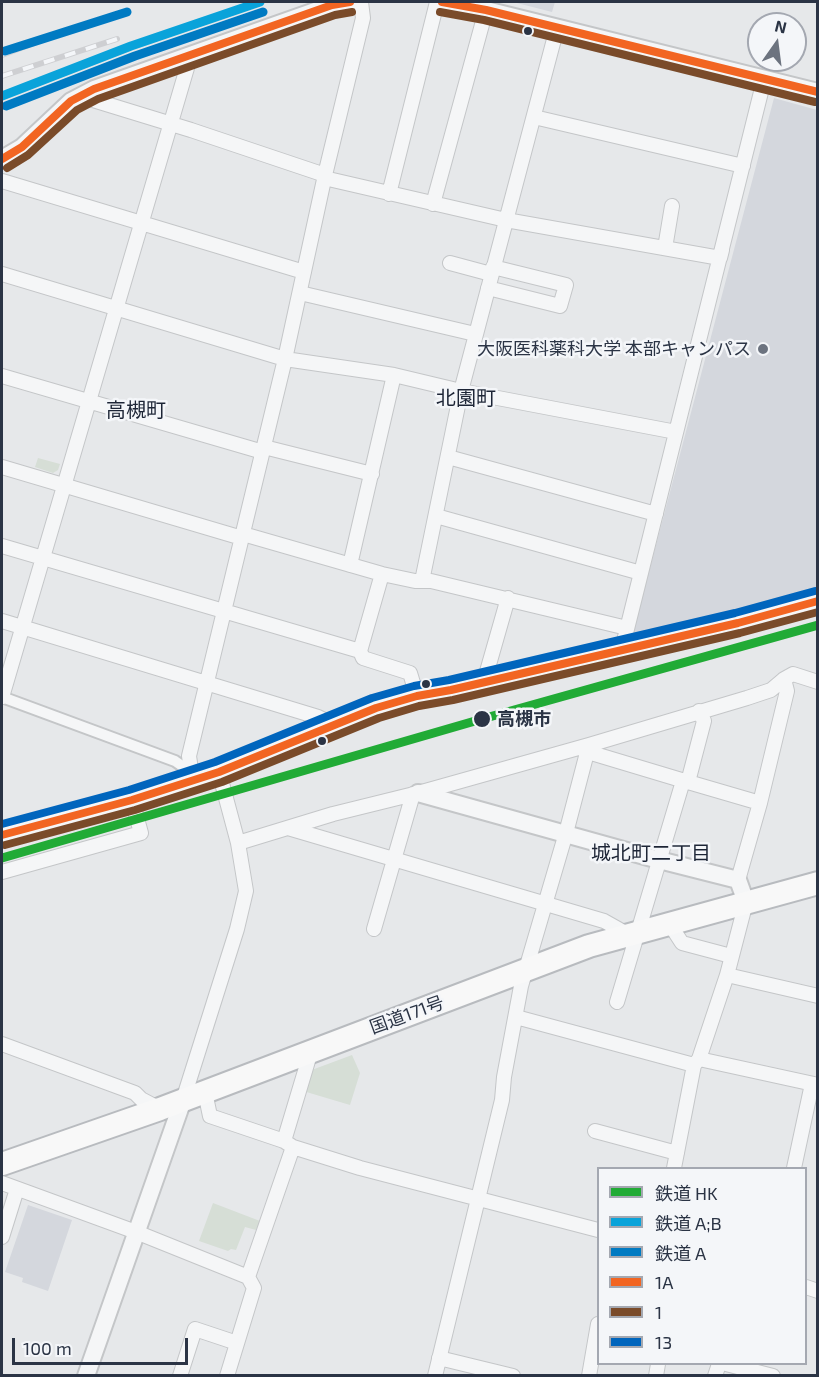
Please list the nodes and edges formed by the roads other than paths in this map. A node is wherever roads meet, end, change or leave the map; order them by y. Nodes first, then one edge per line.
1 (351, 2) edge
2 (362, 2) edge
3 (437, 2) edge
4 (442, 2) edge
5 (486, 10) junction
6 (557, 28) junction
7 (184, 59) junction
8 (764, 80) junction
9 (818, 92) edge
10 (80, 96) junction
11 (534, 117) junction
12 (170, 124) junction
13 (2, 159) edge
14 (743, 165) junction
15 (325, 177) junction
16 (2, 181) edge
17 (389, 194) junction
18 (433, 204) junction
19 (672, 206) dead end
20 (506, 220) junction
21 (141, 223) junction
22 (665, 248) junction
23 (720, 258) junction
24 (450, 263) dead end
25 (304, 272) junction
26 (2, 274) edge
27 (491, 276) junction
28 (300, 293) junction
29 (116, 307) junction
30 (475, 334) junction
31 (285, 359) junction
32 (394, 375) junction
33 (2, 376) edge
34 (461, 391) junction
35 (88, 401) junction
36 (676, 432) junction
37 (263, 449) junction
38 (448, 457) junction
39 (2, 468) edge
40 (372, 474) junction
41 (64, 486) junction
42 (656, 514) junction
43 (436, 516) junction
44 (242, 536) junction
45 (2, 546) edge
46 (42, 558) junction
47 (350, 565) junction
48 (641, 573) junction
49 (382, 574) junction
50 (422, 580) junction
51 (508, 598) junction
52 (818, 601) edge
53 (224, 611) junction
54 (2, 621) edge
55 (22, 627) junction
56 (627, 628) junction
57 (622, 649) junction
58 (360, 651) junction
59 (784, 679) junction
60 (207, 682) junction
61 (484, 682) junction
62 (818, 682) edge
63 (417, 696) junction
64 (2, 701) edge
65 (699, 711) junction
66 (328, 729) junction
67 (588, 749) junction
68 (219, 772) junction
69 (200, 778) junction
70 (686, 781) junction
71 (416, 793) junction
72 (132, 800) junction
73 (760, 803) junction
74 (288, 828) junction
75 (566, 833) junction
76 (2, 835) edge
77 (238, 843) junction
78 (396, 858) junction
79 (659, 860) junction
80 (2, 872) edge
81 (738, 880) junction
82 (818, 884) edge
83 (746, 902) junction
84 (545, 903) junction
85 (669, 923) junction
86 (374, 929) dead end
87 (633, 934) junction
88 (730, 957) junction
89 (526, 970) junction
90 (727, 975) junction
91 (818, 996) edge
92 (617, 1002) dead end
93 (516, 1017) junction
94 (2, 1044) edge
95 (311, 1051) junction
96 (697, 1062) junction
97 (815, 1084) edge
98 (205, 1092) junction
99 (183, 1100) junction
100 (160, 1109) junction
101 (595, 1131) dead end
102 (289, 1144) junction
103 (677, 1153) junction
104 (2, 1164) edge
105 (674, 1167) edge
106 (794, 1167) edge
107 (2, 1183) edge
108 (17, 1189) junction
109 (478, 1198) junction
110 (597, 1230) edge
111 (136, 1232) junction
112 (2, 1238) edge
113 (248, 1276) junction
114 (597, 1330) edge
115 (237, 1343) junction
116 (439, 1358) junction
117 (730, 1365) edge
118 (176, 1375) edge
119 (86, 1376) edge
120 (226, 1376) edge
121 (435, 1376) edge
122 (513, 1376) edge
123 (589, 1376) edge
124 (773, 1376) edge

1 - 7 street
2 - 15 street
3 - 17 street
4 - 5 street
5 - 6 street
5 - 18 street
6 - 8 street
6 - 11 street
7 - 10 street
7 - 12 street
8 - 9 street
8 - 14 street
8 - 23 street
10 - 12 street
10 - 13 street
11 - 14 street
11 - 20 street
12 - 15 street
12 - 21 street
14 - 23 street
15 - 17 street
15 - 25 street
16 - 21 street
17 - 18 street
18 - 20 street
19 - 22 street
20 - 22 street
20 - 27 street
21 - 25 street
21 - 29 street
22 - 23 street
23 - 36 street
24 - 27 street
25 - 28 street
26 - 29 street
27 - 27 street
27 - 30 street
28 - 30 street
28 - 31 street
29 - 31 street
29 - 35 street
30 - 34 street
31 - 32 street
31 - 37 street
32 - 34 street
32 - 40 street
33 - 35 street
34 - 36 street
34 - 38 street
35 - 37 street
35 - 41 street
36 - 42 street
37 - 40 street
37 - 44 street
38 - 42 street
38 - 43 street
39 - 41 street
40 - 47 street
41 - 44 street
41 - 46 street
42 - 48 street
43 - 48 street
43 - 50 street
44 - 47 street
44 - 53 street
45 - 46 street
46 - 53 street
46 - 55 street
47 - 49 street
48 - 56 street
49 - 50 street
49 - 58 street
50 - 51 street
51 - 56 street
51 - 61 street
52 - 57 street
53 - 58 street
53 - 60 street
54 - 55 street
55 - 60 street
55 - 64 street
56 - 57 street
57 - 61 street
58 - 63 street
59 - 62 street
59 - 65 street
59 - 73 street
60 - 66 street
60 - 69 street
61 - 63 street
63 - 66 street
64 - 69 street
65 - 67 street
65 - 70 street
66 - 68 street
67 - 70 street
67 - 71 street
67 - 75 street
68 - 69 street
68 - 77 street
69 - 72 street
70 - 73 street
70 - 79 street
71 - 74 street
71 - 75 street
71 - 78 street
72 - 76 street
72 - 80 street
73 - 81 street
74 - 77 street
74 - 78 street
75 - 79 street
75 - 84 street
77 - 99 street
78 - 84 street
78 - 86 street
79 - 81 street
79 - 87 street
81 - 83 street
82 - 83 highway, 国道171号
83 - 85 highway, 国道171号
83 - 88 street
84 - 87 street
84 - 89 street
85 - 87 highway, 国道171号
85 - 88 street
87 - 89 highway, 国道171号
87 - 92 street
88 - 90 street
89 - 93 street
89 - 95 highway, 国道171号
90 - 91 street
90 - 96 street
93 - 96 street
93 - 109 street
94 - 100 street
95 - 98 highway, 国道171号
95 - 102 street
96 - 97 street
96 - 103 street
97 - 106 street
98 - 99 highway, 国道171号
98 - 102 street
99 - 100 highway, 国道171号
99 - 111 street
100 - 104 highway, 国道171号
101 - 103 street
102 - 109 street
102 - 113 street
103 - 105 street
107 - 108 street
108 - 111 street
108 - 112 street
109 - 110 street
109 - 116 street
111 - 113 street
111 - 119 street
113 - 115 street
114 - 123 street
115 - 118 street
115 - 120 street
116 - 121 street
116 - 122 street
117 - 124 street

